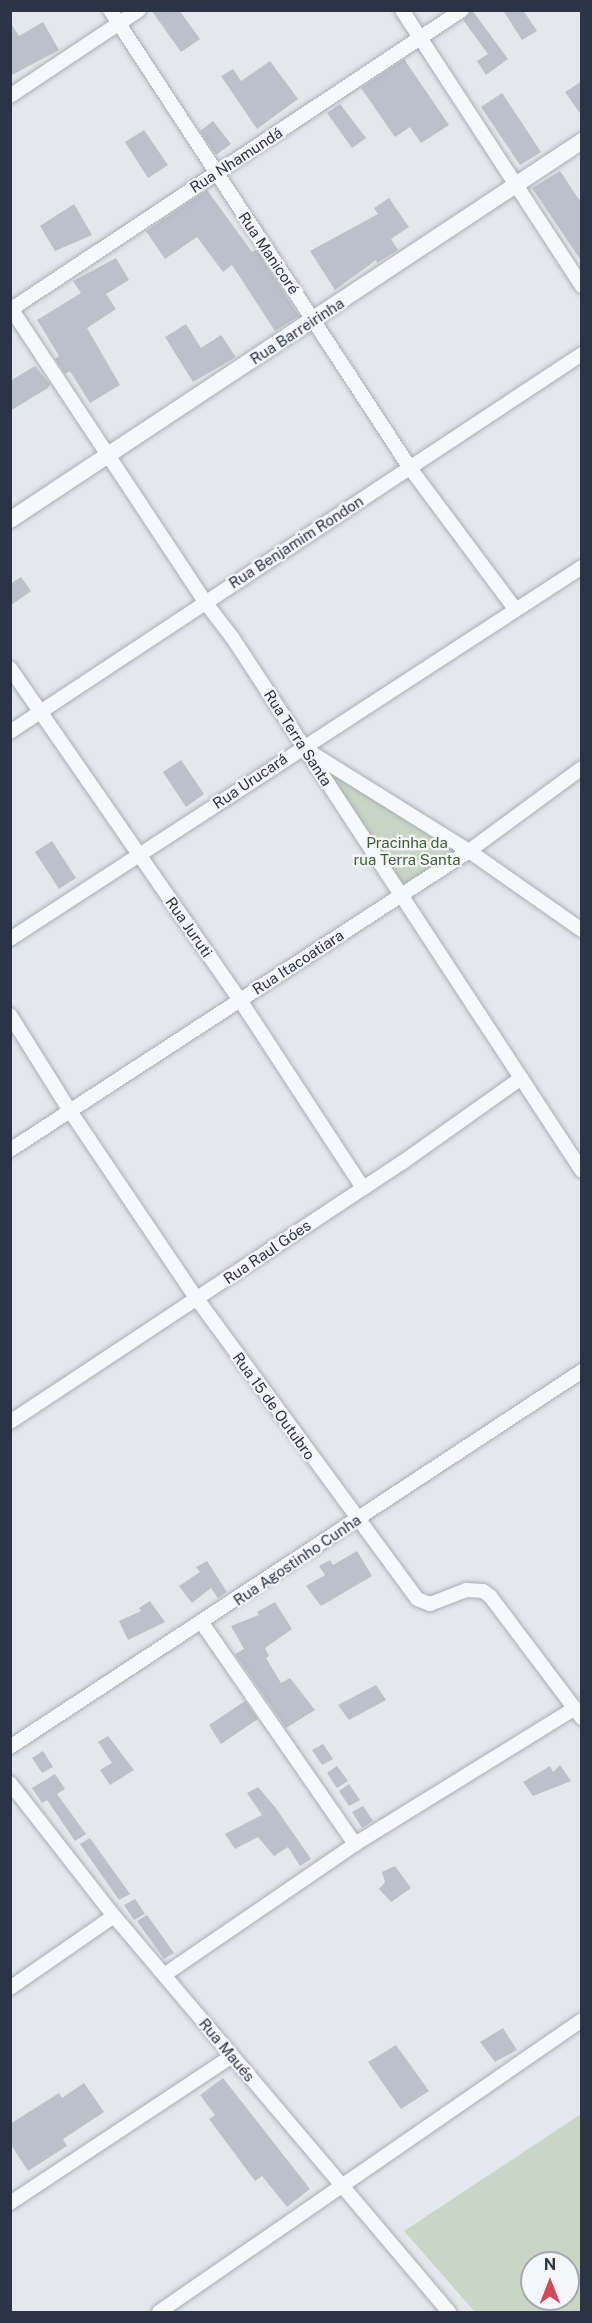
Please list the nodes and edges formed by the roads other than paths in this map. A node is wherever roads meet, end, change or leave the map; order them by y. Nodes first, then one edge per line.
1 (110, 10) edge
2 (140, 10) edge
3 (402, 10) edge
4 (462, 10) edge
5 (119, 24) junction
6 (420, 38) junction
7 (10, 96) edge
8 (582, 141) edge
9 (215, 173) junction
10 (516, 183) junction
11 (582, 285) edge
12 (11, 309) edge
13 (314, 320) junction
14 (582, 354) edge
15 (109, 456) junction
16 (410, 468) junction
17 (10, 520) edge
18 (582, 567) edge
19 (205, 602) junction
20 (516, 610) junction
21 (10, 668) edge
22 (40, 712) junction
23 (10, 732) edge
24 (305, 748) junction
25 (582, 768) edge
26 (469, 851) junction
27 (139, 855) junction
28 (399, 896) junction
29 (582, 930) edge
30 (10, 939) edge
31 (240, 1000) junction
32 (10, 1015) edge
33 (521, 1078) junction
34 (70, 1111) junction
35 (10, 1150) edge
36 (582, 1172) edge
37 (363, 1188) junction
38 (197, 1299) junction
39 (582, 1371) edge
40 (10, 1422) edge
41 (357, 1521) junction
42 (202, 1623) junction
43 (578, 1713) edge
44 (10, 1747) edge
45 (11, 1784) edge
46 (355, 1844) junction
47 (114, 1916) junction
48 (164, 1975) junction
49 (10, 1988) edge
50 (582, 2020) edge
51 (232, 2056) junction
52 (340, 2186) junction
53 (10, 2203) edge
54 (159, 2313) edge
55 (449, 2313) edge

1 - 5 street, Rua Manicoré
2 - 5 street
3 - 6 street
4 - 6 street, Rua Nhamundá
5 - 7 street
5 - 9 street, Rua Manicoré
6 - 9 street, Rua Nhamundá
6 - 10 street
8 - 10 street, Rua Barreirinha
9 - 12 street, Rua Nhamundá
9 - 13 street, Rua Manicoré
10 - 11 street
10 - 13 street, Rua Barreirinha
12 - 15 street, Rua Terra Santa
13 - 15 street, Rua Barreirinha
13 - 16 street, Rua Manicoré
14 - 16 street, Rua Benjamim Rondon
15 - 17 street, Rua Barreirinha
15 - 19 street, Rua Terra Santa
16 - 19 street, Rua Benjamim Rondon
16 - 20 street, Rua Manicoré
18 - 20 street, Rua Urucará
19 - 22 street, Rua Benjamim Rondon
19 - 24 street, Rua Terra Santa
20 - 24 street, Rua Urucará
21 - 22 street, Rua Juruti
22 - 23 street, Rua Benjamim Rondon
22 - 27 street, Rua Juruti
24 - 26 street
24 - 27 street, Rua Urucará
24 - 28 street, Rua Terra Santa
25 - 26 street, Rua Itacoatiara
26 - 28 street, Rua Itacoatiara
26 - 29 street
27 - 30 street, Rua Urucará
27 - 31 street, Rua Juruti
28 - 31 street, Rua Itacoatiara
28 - 33 street, Rua Terra Santa
31 - 34 street, Rua Itacoatiara
31 - 37 street, Rua Juruti
32 - 34 street, Rua 15 de Outubro
33 - 36 street, Rua Terra Santa
33 - 37 street, Rua Raul Góes
34 - 35 street, Rua Itacoatiara
34 - 38 street, Rua 15 de Outubro
37 - 38 street, Rua Raul Góes
38 - 40 street, Rua Raul Góes
38 - 41 street, Rua 15 de Outubro
39 - 41 street, Rua Agostinho Cunha
41 - 42 street, Rua Agostinho Cunha
41 - 43 street, Rua 15 de Outubro
42 - 44 street, Rua Agostinho Cunha
42 - 46 street
43 - 46 street
45 - 47 street, Rua Maués
46 - 48 street
47 - 48 street, Rua Maués
47 - 49 street
48 - 51 street, Rua Maués
50 - 52 street
51 - 52 street, Rua Maués
51 - 53 street
52 - 54 street
52 - 55 street, Rua Maués

